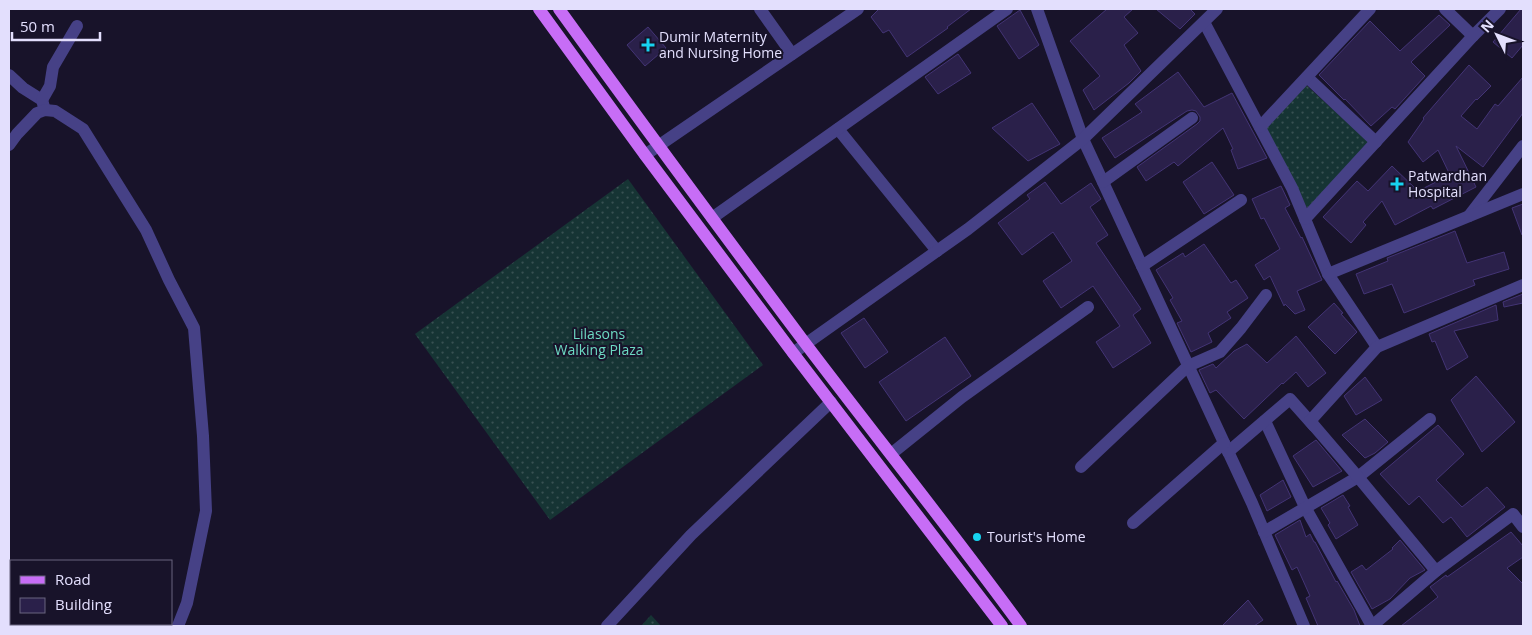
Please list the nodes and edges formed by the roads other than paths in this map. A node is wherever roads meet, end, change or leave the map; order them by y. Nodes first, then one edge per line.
1 (540, 9) edge
2 (559, 9) edge
3 (760, 9) edge
4 (858, 9) edge
5 (1007, 9) edge
6 (1037, 9) edge
7 (1217, 9) edge
8 (1370, 9) edge
9 (1445, 9) edge
10 (1500, 9) edge
11 (1204, 22) junction
12 (77, 26) dead end
13 (1473, 36) junction
14 (792, 54) junction
15 (9, 75) edge
16 (1307, 77) junction
17 (43, 105) junction
18 (1192, 118) dead end
19 (1260, 127) junction
20 (838, 129) junction
21 (1083, 139) junction
22 (1376, 142) junction
23 (9, 144) edge
24 (659, 146) junction
25 (1523, 146) edge
26 (645, 155) junction
27 (1103, 182) junction
28 (1523, 194) edge
29 (1241, 200) dead end
30 (1470, 216) junction
31 (712, 218) junction
32 (1305, 219) junction
33 (937, 251) junction
34 (1142, 266) junction
35 (1328, 274) junction
36 (1523, 285) edge
37 (1266, 295) dead end
38 (1088, 307) dead end
39 (806, 344) junction
40 (1377, 347) junction
41 (793, 353) junction
42 (1188, 366) junction
43 (832, 402) junction
44 (1430, 419) dead end
45 (1265, 421) junction
46 (1315, 428) junction
47 (1226, 448) junction
48 (891, 454) junction
49 (1081, 467) dead end
50 (1358, 477) junction
51 (910, 479) junction
52 (898, 489) junction
53 (1305, 507) junction
54 (1133, 523) dead end
55 (1523, 527) edge
56 (1264, 532) junction
57 (1436, 571) junction
58 (1387, 621) edge
59 (1019, 625) edge
60 (178, 626) edge
61 (607, 626) edge
62 (1002, 626) edge
63 (1304, 626) edge
64 (1372, 626) edge

1 - 26 main road
2 - 24 main road
3 - 14 street
4 - 14 street
5 - 20 street
6 - 21 street
7 - 11 street
8 - 16 street
9 - 13 street
10 - 13 street
11 - 19 street
11 - 21 street
12 - 17 street
13 - 22 street
14 - 24 street
15 - 17 street
16 - 19 street
16 - 22 street
17 - 23 street
17 - 60 street
18 - 27 street
19 - 32 street
20 - 31 street
20 - 33 street
21 - 27 street
21 - 33 street
22 - 32 street
24 - 26 street
24 - 31 main road
25 - 30 street
26 - 41 main road
27 - 34 street
28 - 30 street
29 - 34 street
30 - 35 street
31 - 39 main road
32 - 35 street
33 - 39 street
34 - 42 street
35 - 40 street
36 - 40 street
37 - 42 street
38 - 48 street
39 - 41 street
39 - 48 main road
40 - 46 street
41 - 43 main road
42 - 47 street
42 - 49 street
43 - 52 main road
43 - 61 street
44 - 50 street
45 - 46 street
45 - 47 street
45 - 53 street
46 - 50 street
47 - 54 street
47 - 56 street
48 - 51 main road
50 - 53 street
50 - 57 street
51 - 52 main road
51 - 59 main road
52 - 62 main road
53 - 56 street
53 - 64 street
55 - 57 street
56 - 63 street
57 - 58 street
58 - 64 street

